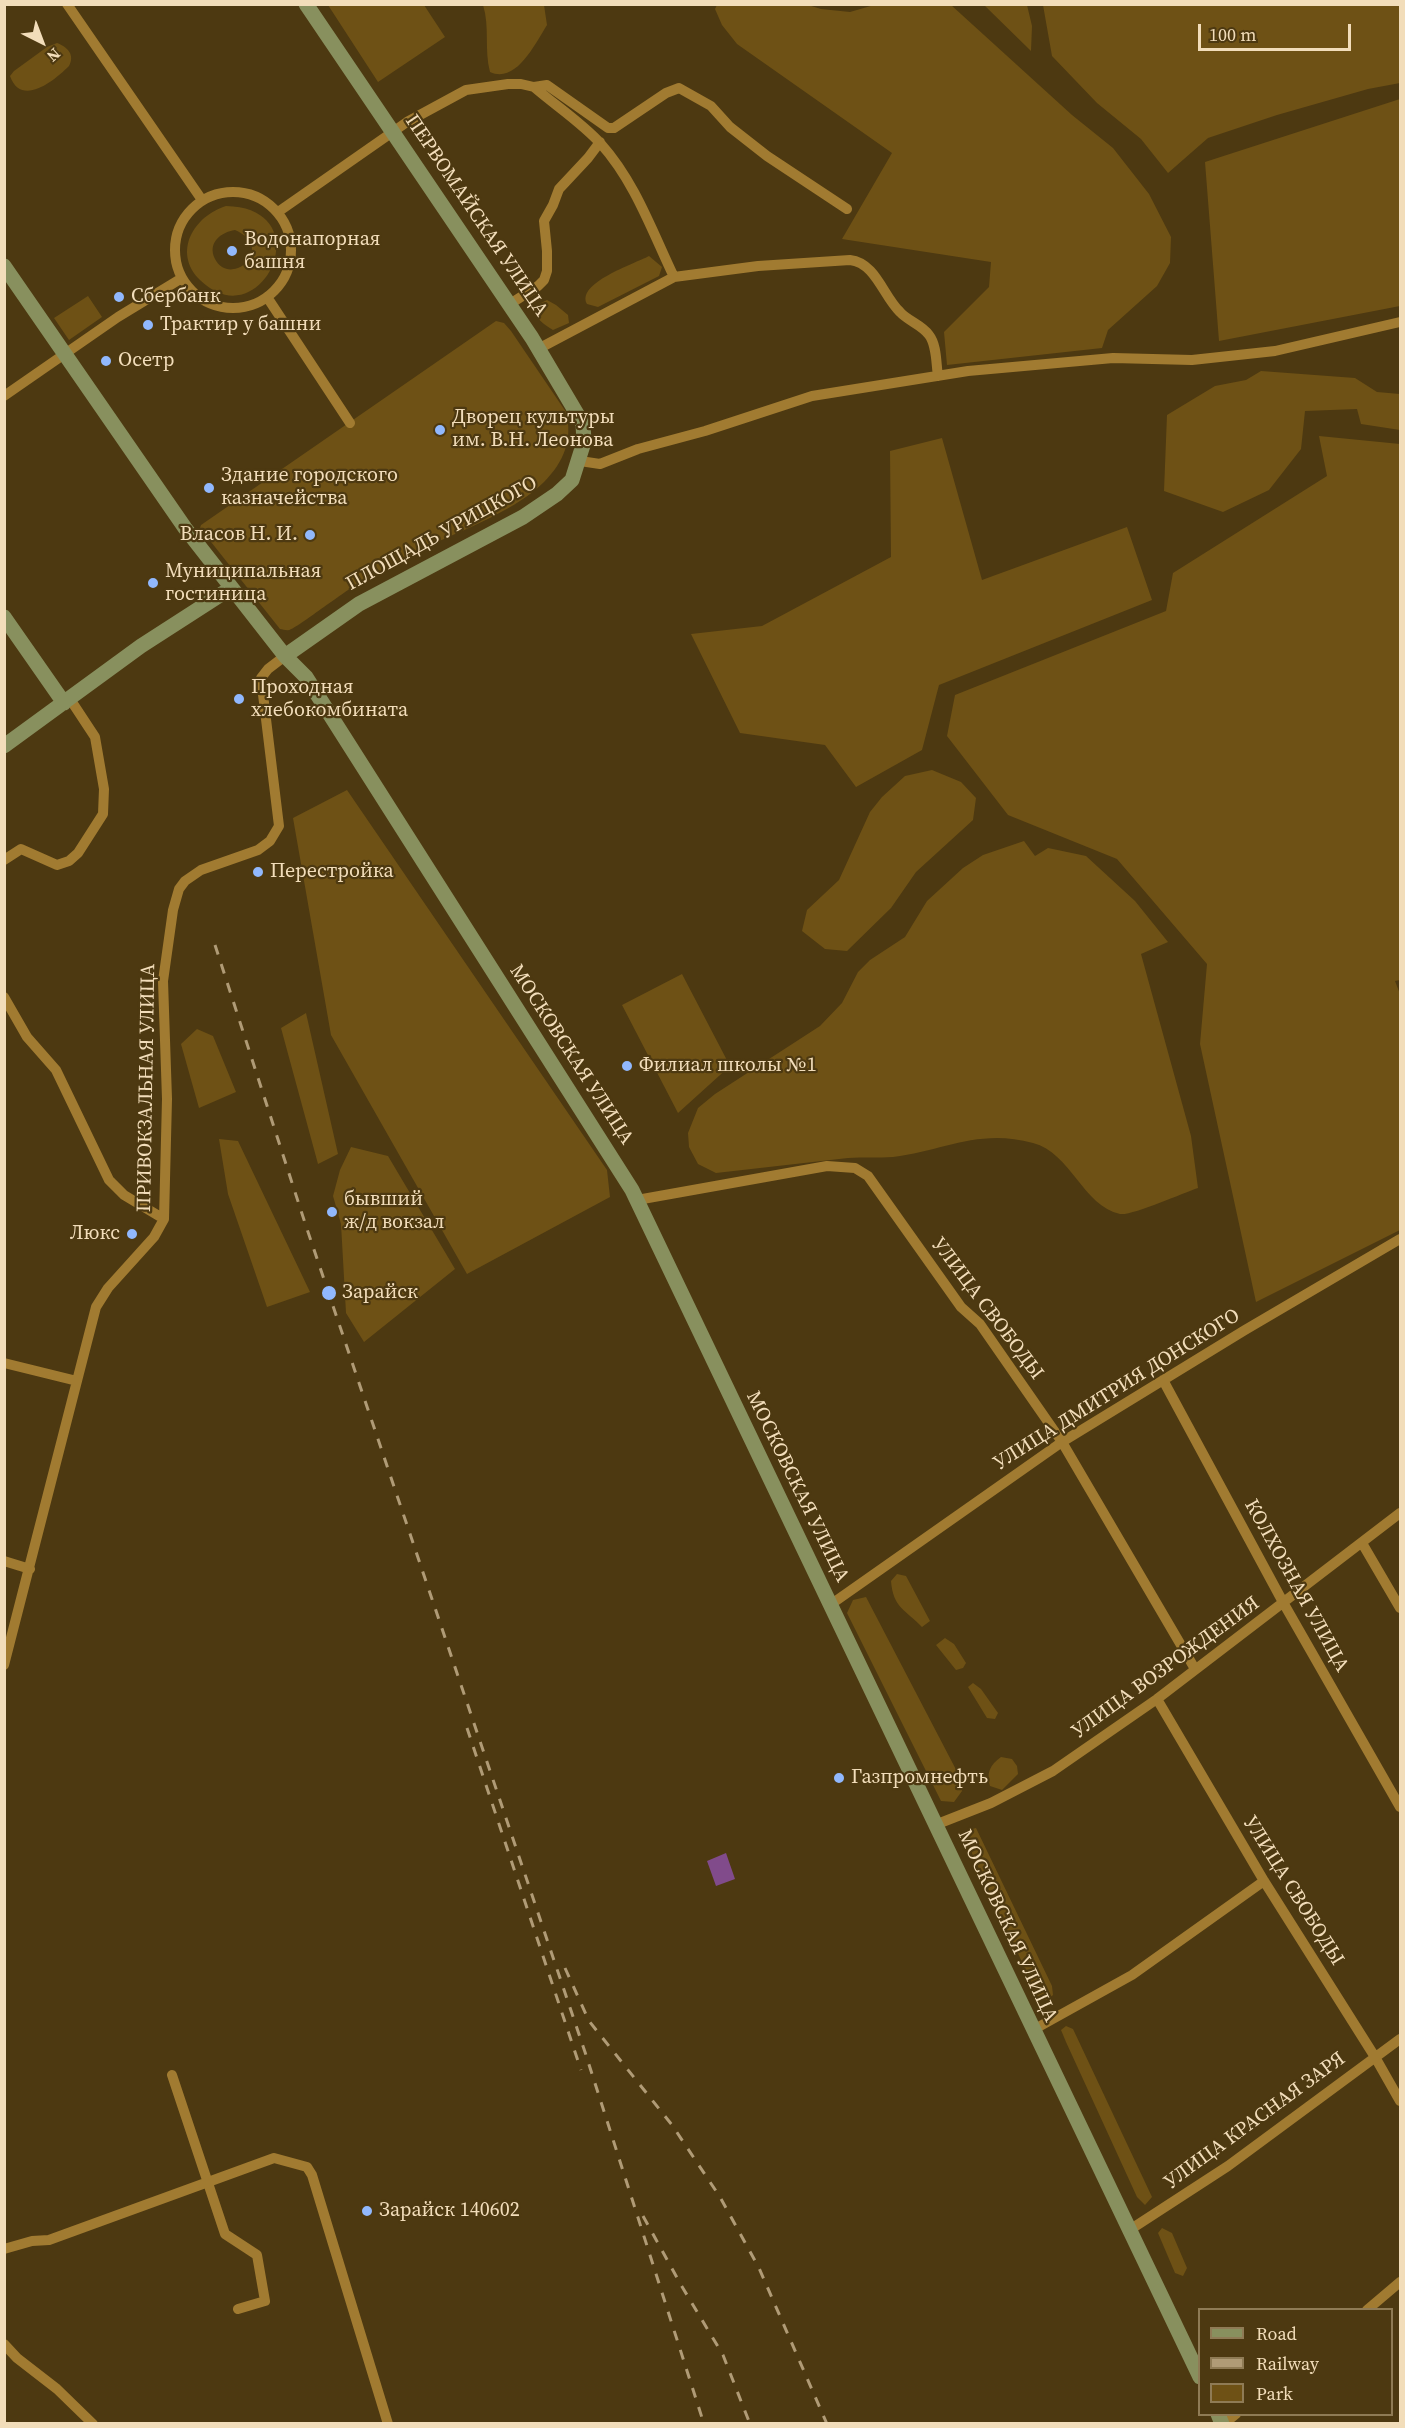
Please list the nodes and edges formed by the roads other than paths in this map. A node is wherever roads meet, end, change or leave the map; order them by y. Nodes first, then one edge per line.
1 (67, 4) edge
2 (306, 4) edge
3 (534, 87) junction
4 (393, 131) junction
5 (600, 142) junction
6 (202, 201) junction
7 (847, 209) dead end
8 (278, 212) junction
9 (4, 266) edge
10 (674, 277) junction
11 (182, 278) junction
12 (267, 297) junction
13 (510, 304) junction
14 (1401, 322) edge
15 (538, 349) junction
16 (66, 355) junction
17 (938, 376) junction
18 (4, 396) edge
19 (350, 423) dead end
20 (580, 461) junction
21 (231, 588) junction
22 (4, 617) edge
23 (285, 656) junction
24 (67, 701) junction
25 (4, 746) edge
26 (4, 860) edge
27 (4, 997) edge
28 (637, 1200) junction
29 (164, 1219) junction
30 (1401, 1239) edge
31 (4, 1363) edge
32 (1163, 1380) junction
33 (77, 1381) junction
34 (1062, 1442) junction
35 (1401, 1513) edge
36 (1362, 1544) junction
37 (4, 1561) edge
38 (30, 1569) junction
39 (1284, 1604) junction
40 (830, 1605) junction
41 (1401, 1608) edge
42 (4, 1665) edge
43 (1196, 1669) junction
44 (1157, 1699) junction
45 (1401, 1807) edge
46 (935, 1825) junction
47 (1264, 1881) junction
48 (1033, 2030) junction
49 (1401, 2039) edge
50 (1375, 2057) junction
51 (172, 2075) dead end
52 (1401, 2101) edge
53 (208, 2182) junction
54 (1128, 2231) junction
55 (4, 2248) edge
56 (1401, 2282) edge
57 (1369, 2308) edge
58 (238, 2309) dead end
59 (4, 2344) edge
60 (1198, 2373) edge
61 (93, 2424) edge
62 (388, 2424) edge

1 - 6 street
2 - 4 main road, ПЕРВОМАЙСКАЯ УЛИЦА
3 - 4 street
3 - 5 street
3 - 7 street
4 - 8 street
4 - 13 main road, ПЕРВОМАЙСКАЯ УЛИЦА
5 - 10 street
5 - 13 street
6 - 8 street
6 - 11 street
8 - 12 street
9 - 16 main road, МОСКОВСКАЯ УЛИЦА
10 - 15 street
10 - 17 street
11 - 12 street
11 - 16 street
12 - 19 street
13 - 15 main road, ПЕРВОМАЙСКАЯ УЛИЦА
14 - 17 street
15 - 20 main road, ПЕРВОМАЙСКАЯ УЛИЦА
16 - 18 street
16 - 21 main road, МОСКОВСКАЯ УЛИЦА
17 - 20 street
20 - 23 main road, ПЛОЩАДЬ УРИЦКОГО
21 - 23 main road, МОСКОВСКАЯ УЛИЦА
21 - 24 main road
22 - 24 main road
23 - 28 main road, МОСКОВСКАЯ УЛИЦА
23 - 29 street, ПРИВОКЗАЛЬНАЯ УЛИЦА
24 - 25 main road
24 - 26 street
27 - 29 street
28 - 34 street, УЛИЦА СВОБОДЫ
28 - 40 main road, МОСКОВСКАЯ УЛИЦА
29 - 33 street, ПРИВОКЗАЛЬНАЯ УЛИЦА
30 - 32 street, УЛИЦА ДМИТРИЯ ДОНСКОГО
31 - 33 street
32 - 34 street, УЛИЦА ДМИТРИЯ ДОНСКОГО
32 - 39 street, КОЛХОЗНАЯ УЛИЦА
33 - 38 street, ПРИВОКЗАЛЬНАЯ УЛИЦА
34 - 40 street, УЛИЦА ДМИТРИЯ ДОНСКОГО
34 - 43 street, УЛИЦА СВОБОДЫ
35 - 36 street, УЛИЦА ВОЗРОЖДЕНИЯ
36 - 39 street, УЛИЦА ВОЗРОЖДЕНИЯ
36 - 41 street
37 - 38 street
38 - 42 street, ПРИВОКЗАЛЬНАЯ УЛИЦА
39 - 43 street, УЛИЦА ВОЗРОЖДЕНИЯ
39 - 45 street, КОЛХОЗНАЯ УЛИЦА
40 - 46 main road, МОСКОВСКАЯ УЛИЦА
43 - 44 street, УЛИЦА ВОЗРОЖДЕНИЯ
44 - 46 street, УЛИЦА ВОЗРОЖДЕНИЯ
44 - 47 street, УЛИЦА СВОБОДЫ
46 - 48 main road, МОСКОВСКАЯ УЛИЦА
47 - 48 street
47 - 50 street, УЛИЦА СВОБОДЫ
48 - 54 main road, МОСКОВСКАЯ УЛИЦА
49 - 50 street, УЛИЦА КРАСНАЯ ЗАРЯ
50 - 52 street, УЛИЦА СВОБОДЫ
50 - 54 street, УЛИЦА КРАСНАЯ ЗАРЯ
51 - 53 street
53 - 55 street
53 - 58 street
53 - 62 street
54 - 60 main road, МОСКОВСКАЯ УЛИЦА
56 - 57 street
59 - 61 street

